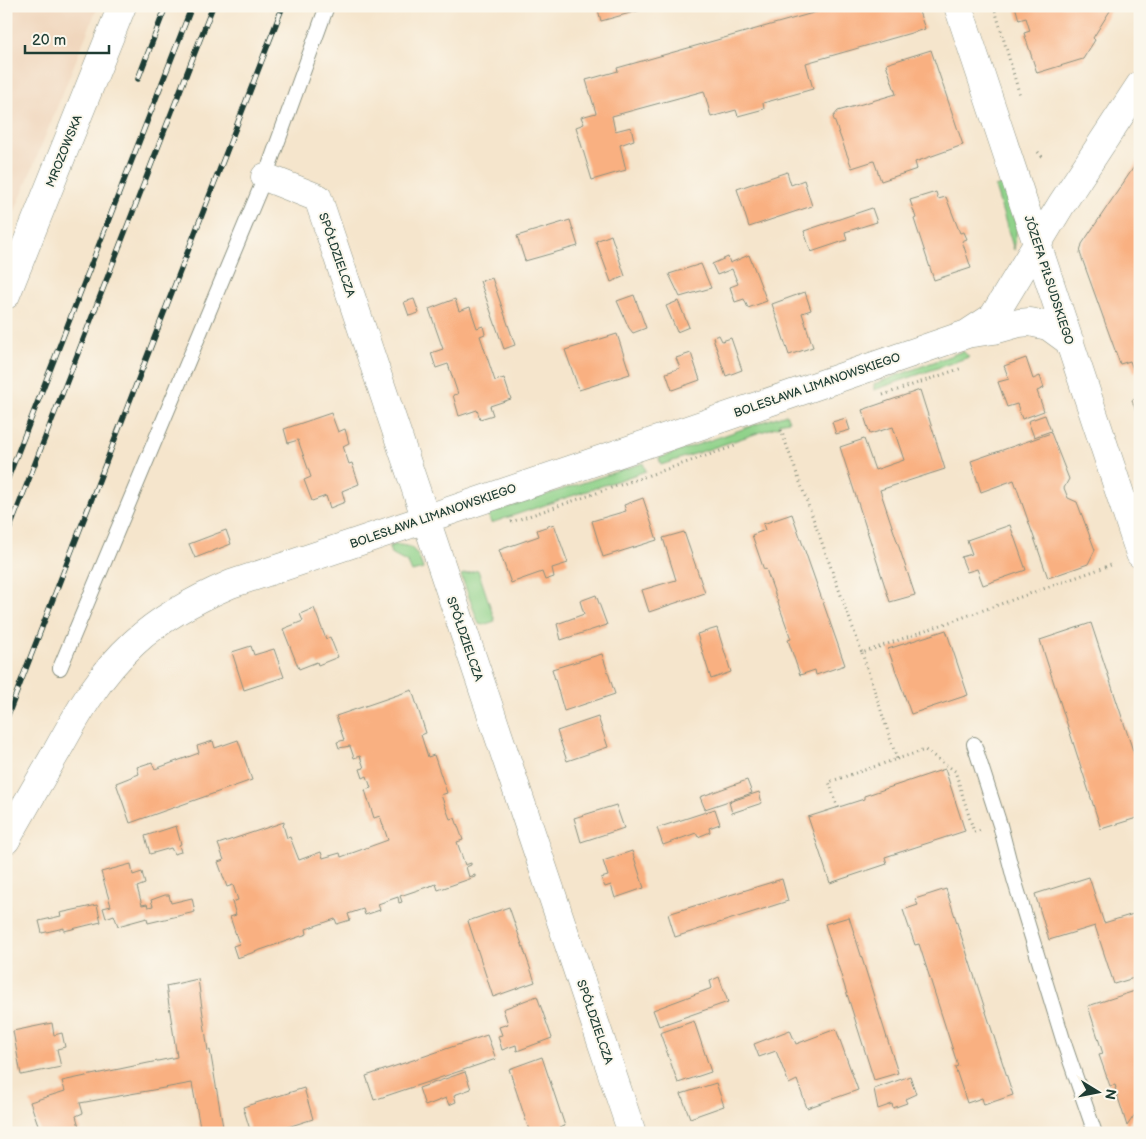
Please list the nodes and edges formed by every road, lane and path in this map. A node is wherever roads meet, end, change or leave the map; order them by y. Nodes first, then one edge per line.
1 (122, 6) edge
2 (327, 6) edge
3 (958, 6) edge
4 (994, 6) edge
5 (1140, 85) edge
6 (1021, 101) dead end
7 (1035, 148) dead end
8 (1044, 159) dead end
9 (265, 177) junction
10 (1037, 243) junction
11 (6, 296) edge
12 (967, 334) junction
13 (1070, 342) junction
14 (971, 365) dead end
15 (878, 397) dead end
16 (789, 427) dead end
17 (782, 430) junction
18 (773, 432) dead end
19 (740, 444) dead end
20 (424, 519) junction
21 (502, 525) dead end
22 (1140, 554) edge
23 (1112, 565) dead end
24 (862, 653) junction
25 (60, 668) dead end
26 (974, 744) dead end
27 (897, 759) junction
28 (838, 808) dead end
29 (1000, 825) junction
30 (6, 840) edge
31 (632, 1133) edge
32 (1095, 1133) edge

1 - 11 street, MROZOWSKA
2 - 9 lane
3 - 10 street, JÓZEFA PIŁSUDSKIEGO
4 - 6 path
5 - 10 street, BOLESŁAWA LIMANOWSKIEGO
7 - 8 path
9 - 20 street, SPÓŁDZIELCZA
9 - 25 lane
10 - 12 street, BOLESŁAWA LIMANOWSKIEGO
10 - 13 street, JÓZEFA PIŁSUDSKIEGO
12 - 13 street, BOLESŁAWA LIMANOWSKIEGO
12 - 20 street, BOLESŁAWA LIMANOWSKIEGO
13 - 22 street, JÓZEFA PIŁSUDSKIEGO
14 - 15 path
16 - 17 path
17 - 18 path
17 - 24 path
19 - 21 path
20 - 30 street, BOLESŁAWA LIMANOWSKIEGO
20 - 31 street, SPÓŁDZIELCZA
23 - 24 path
24 - 27 path
26 - 29 lane
27 - 28 path
27 - 29 path
29 - 32 lane

